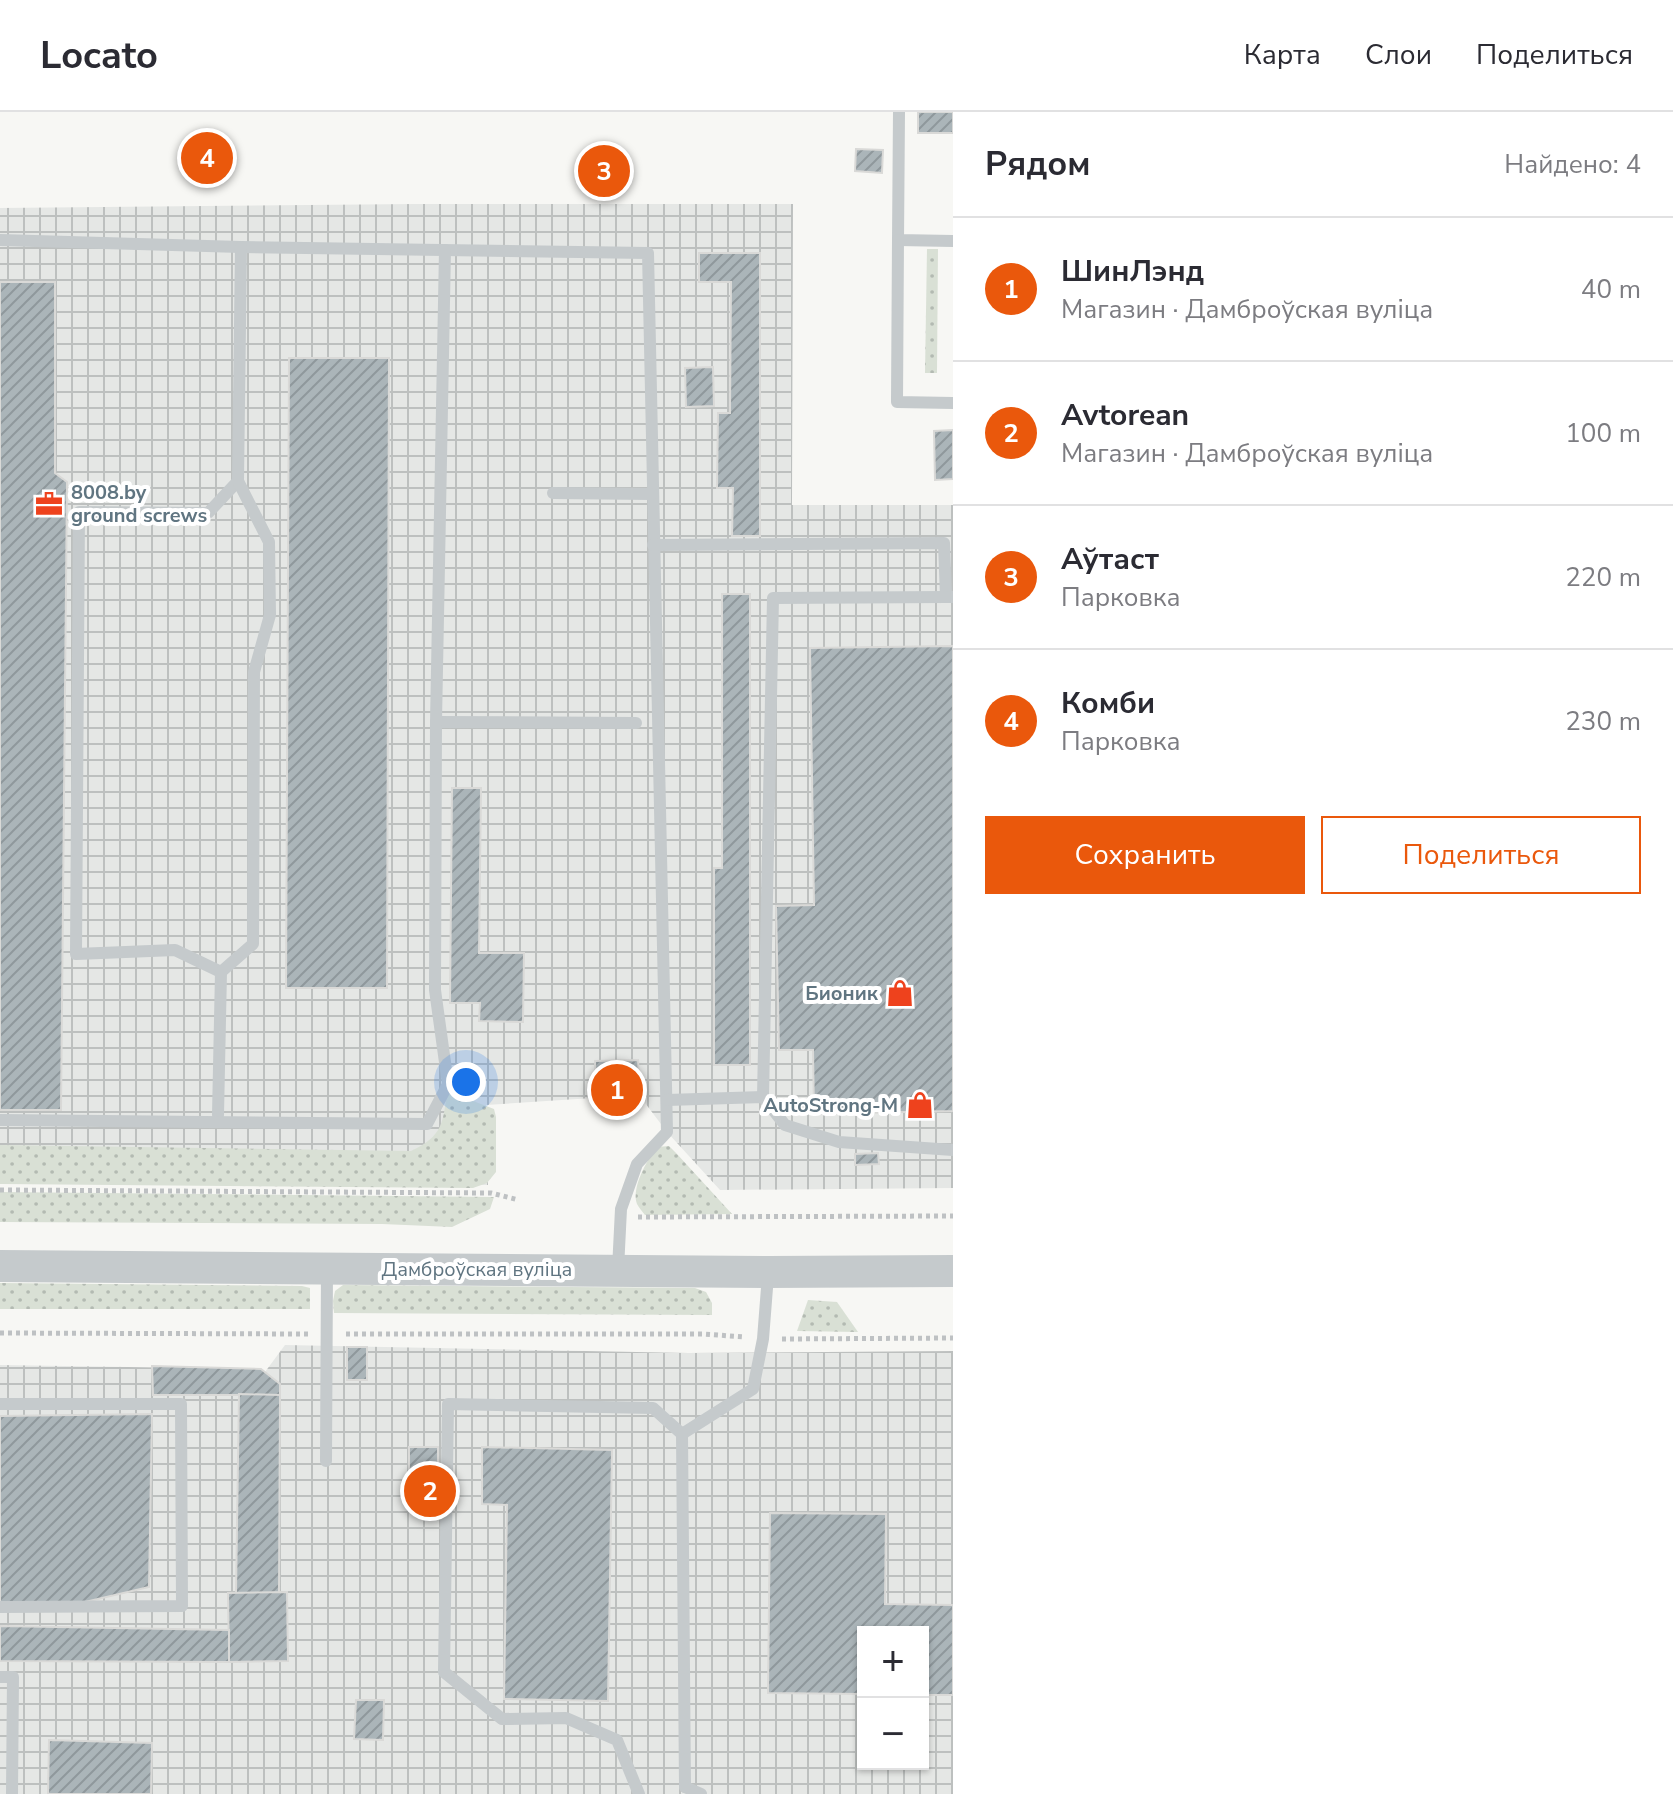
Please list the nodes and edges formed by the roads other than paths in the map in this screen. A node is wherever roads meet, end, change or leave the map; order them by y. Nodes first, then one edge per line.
1 (899, 112) edge
2 (0, 240) edge
3 (898, 240) junction
4 (953, 241) edge
5 (241, 247) junction
6 (445, 250) junction
7 (953, 403) edge
8 (238, 481) junction
9 (553, 493) dead end
10 (652, 494) junction
11 (949, 543) edge
12 (653, 545) junction
13 (949, 597) edge
14 (436, 722) junction
15 (636, 723) dead end
16 (221, 972) junction
17 (763, 1097) junction
18 (667, 1100) junction
19 (218, 1115) dead end
20 (0, 1120) edge
21 (953, 1150) edge
22 (0, 1266) edge
23 (327, 1269) junction
24 (618, 1269) junction
25 (953, 1271) edge
26 (768, 1272) junction
27 (0, 1404) edge
28 (682, 1434) junction
29 (326, 1461) dead end
30 (0, 1607) edge
31 (0, 1677) edge
32 (680, 1790) edge
33 (12, 1794) edge
34 (639, 1794) edge
35 (701, 1794) edge

1 - 3 lane
2 - 5 lane
3 - 4 lane
3 - 7 lane
5 - 6 lane
5 - 8 lane
6 - 10 lane
6 - 14 lane
8 - 16 lane
8 - 16 lane
9 - 10 lane
10 - 12 lane
11 - 12 lane
11 - 13 lane
12 - 18 lane
13 - 17 lane
14 - 15 lane
14 - 20 lane
16 - 19 lane
17 - 18 lane
17 - 21 lane
18 - 24 lane
22 - 23 street, Дамброўская вуліца
23 - 24 street, Дамброўская вуліца
23 - 29 lane
24 - 26 street, Дамброўская вуліца
25 - 26 street, Дамброўская вуліца
26 - 28 lane
27 - 30 lane
28 - 32 lane
28 - 34 lane
31 - 33 lane
32 - 35 lane

